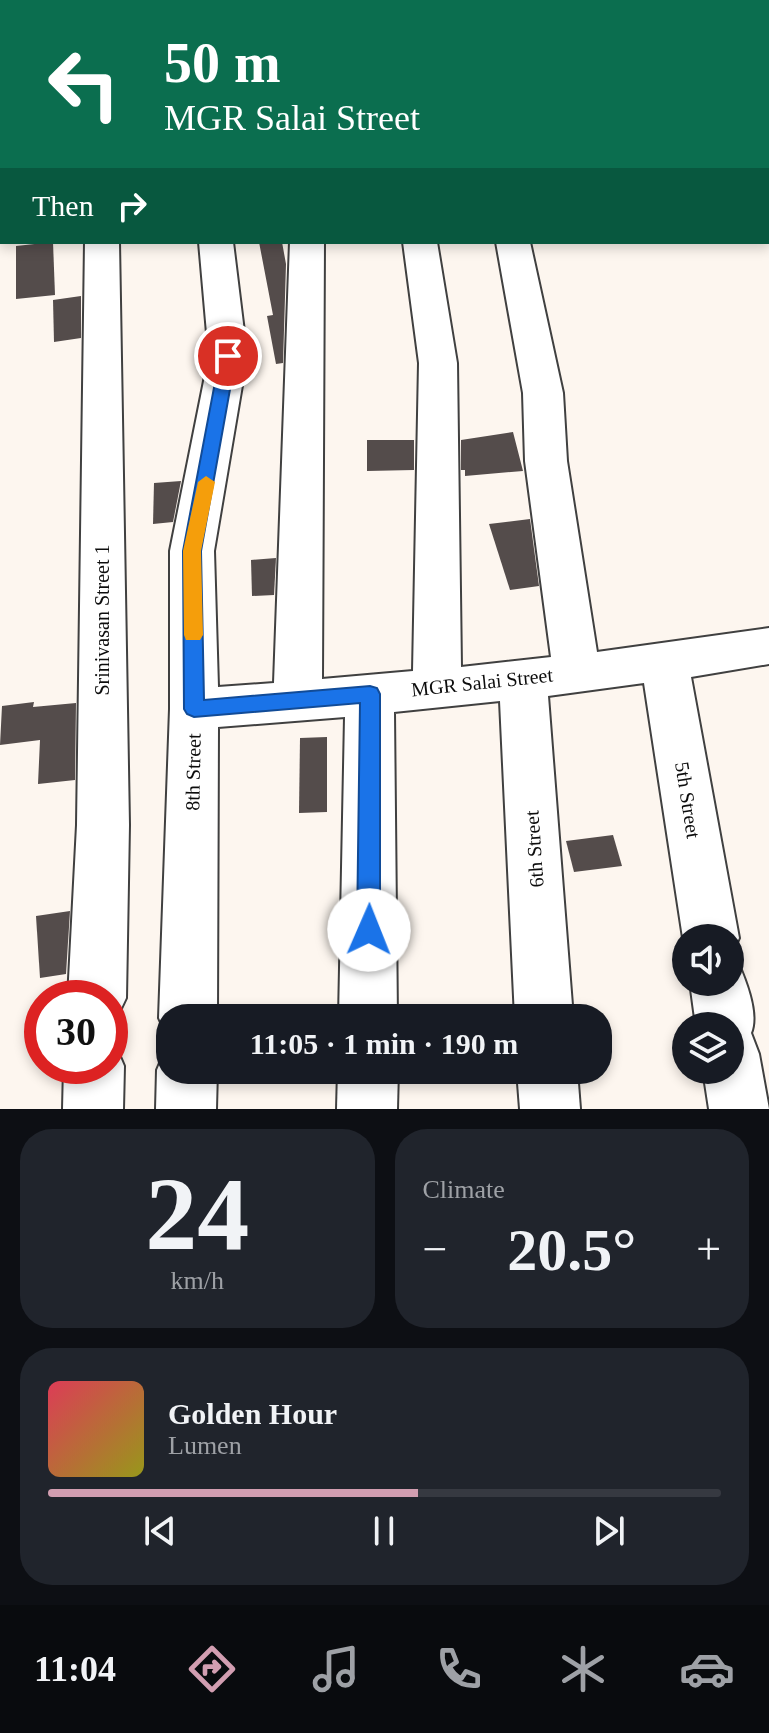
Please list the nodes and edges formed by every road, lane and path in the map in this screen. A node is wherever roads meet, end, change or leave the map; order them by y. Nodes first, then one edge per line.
1 (206, 0) edge
2 (214, 0) edge
3 (102, 244) edge
4 (216, 244) edge
5 (307, 244) edge
6 (420, 244) edge
7 (513, 244) edge
8 (769, 646) edge
9 (665, 663) junction
10 (577, 672) junction
11 (523, 680) junction
12 (437, 687) junction
13 (370, 694) junction
14 (298, 701) junction
15 (194, 709) junction
16 (709, 924) edge
17 (98, 980) edge
18 (188, 1004) edge
19 (368, 1004) edge
20 (543, 1004) edge
21 (94, 1084) edge
22 (187, 1084) edge
23 (368, 1084) edge
24 (548, 1084) edge
25 (735, 1084) edge
26 (93, 1109) edge
27 (186, 1109) edge
28 (367, 1109) edge
29 (550, 1109) edge
30 (739, 1109) edge

1 - 2 street
3 - 17 street, Srinivasan Street 1
4 - 15 street, 8th Street
5 - 14 street
6 - 12 street
7 - 10 street
8 - 9 street, MGR Salai Street
9 - 10 street, MGR Salai Street
9 - 16 street, 5th Street
10 - 11 street, MGR Salai Street
11 - 12 street, MGR Salai Street
11 - 20 street, 6th Street
12 - 13 street, MGR Salai Street
13 - 14 street, MGR Salai Street
13 - 19 street
14 - 15 street, MGR Salai Street
15 - 18 street, 8th Street
21 - 26 street
22 - 27 street
23 - 28 street
24 - 29 street
25 - 30 street

